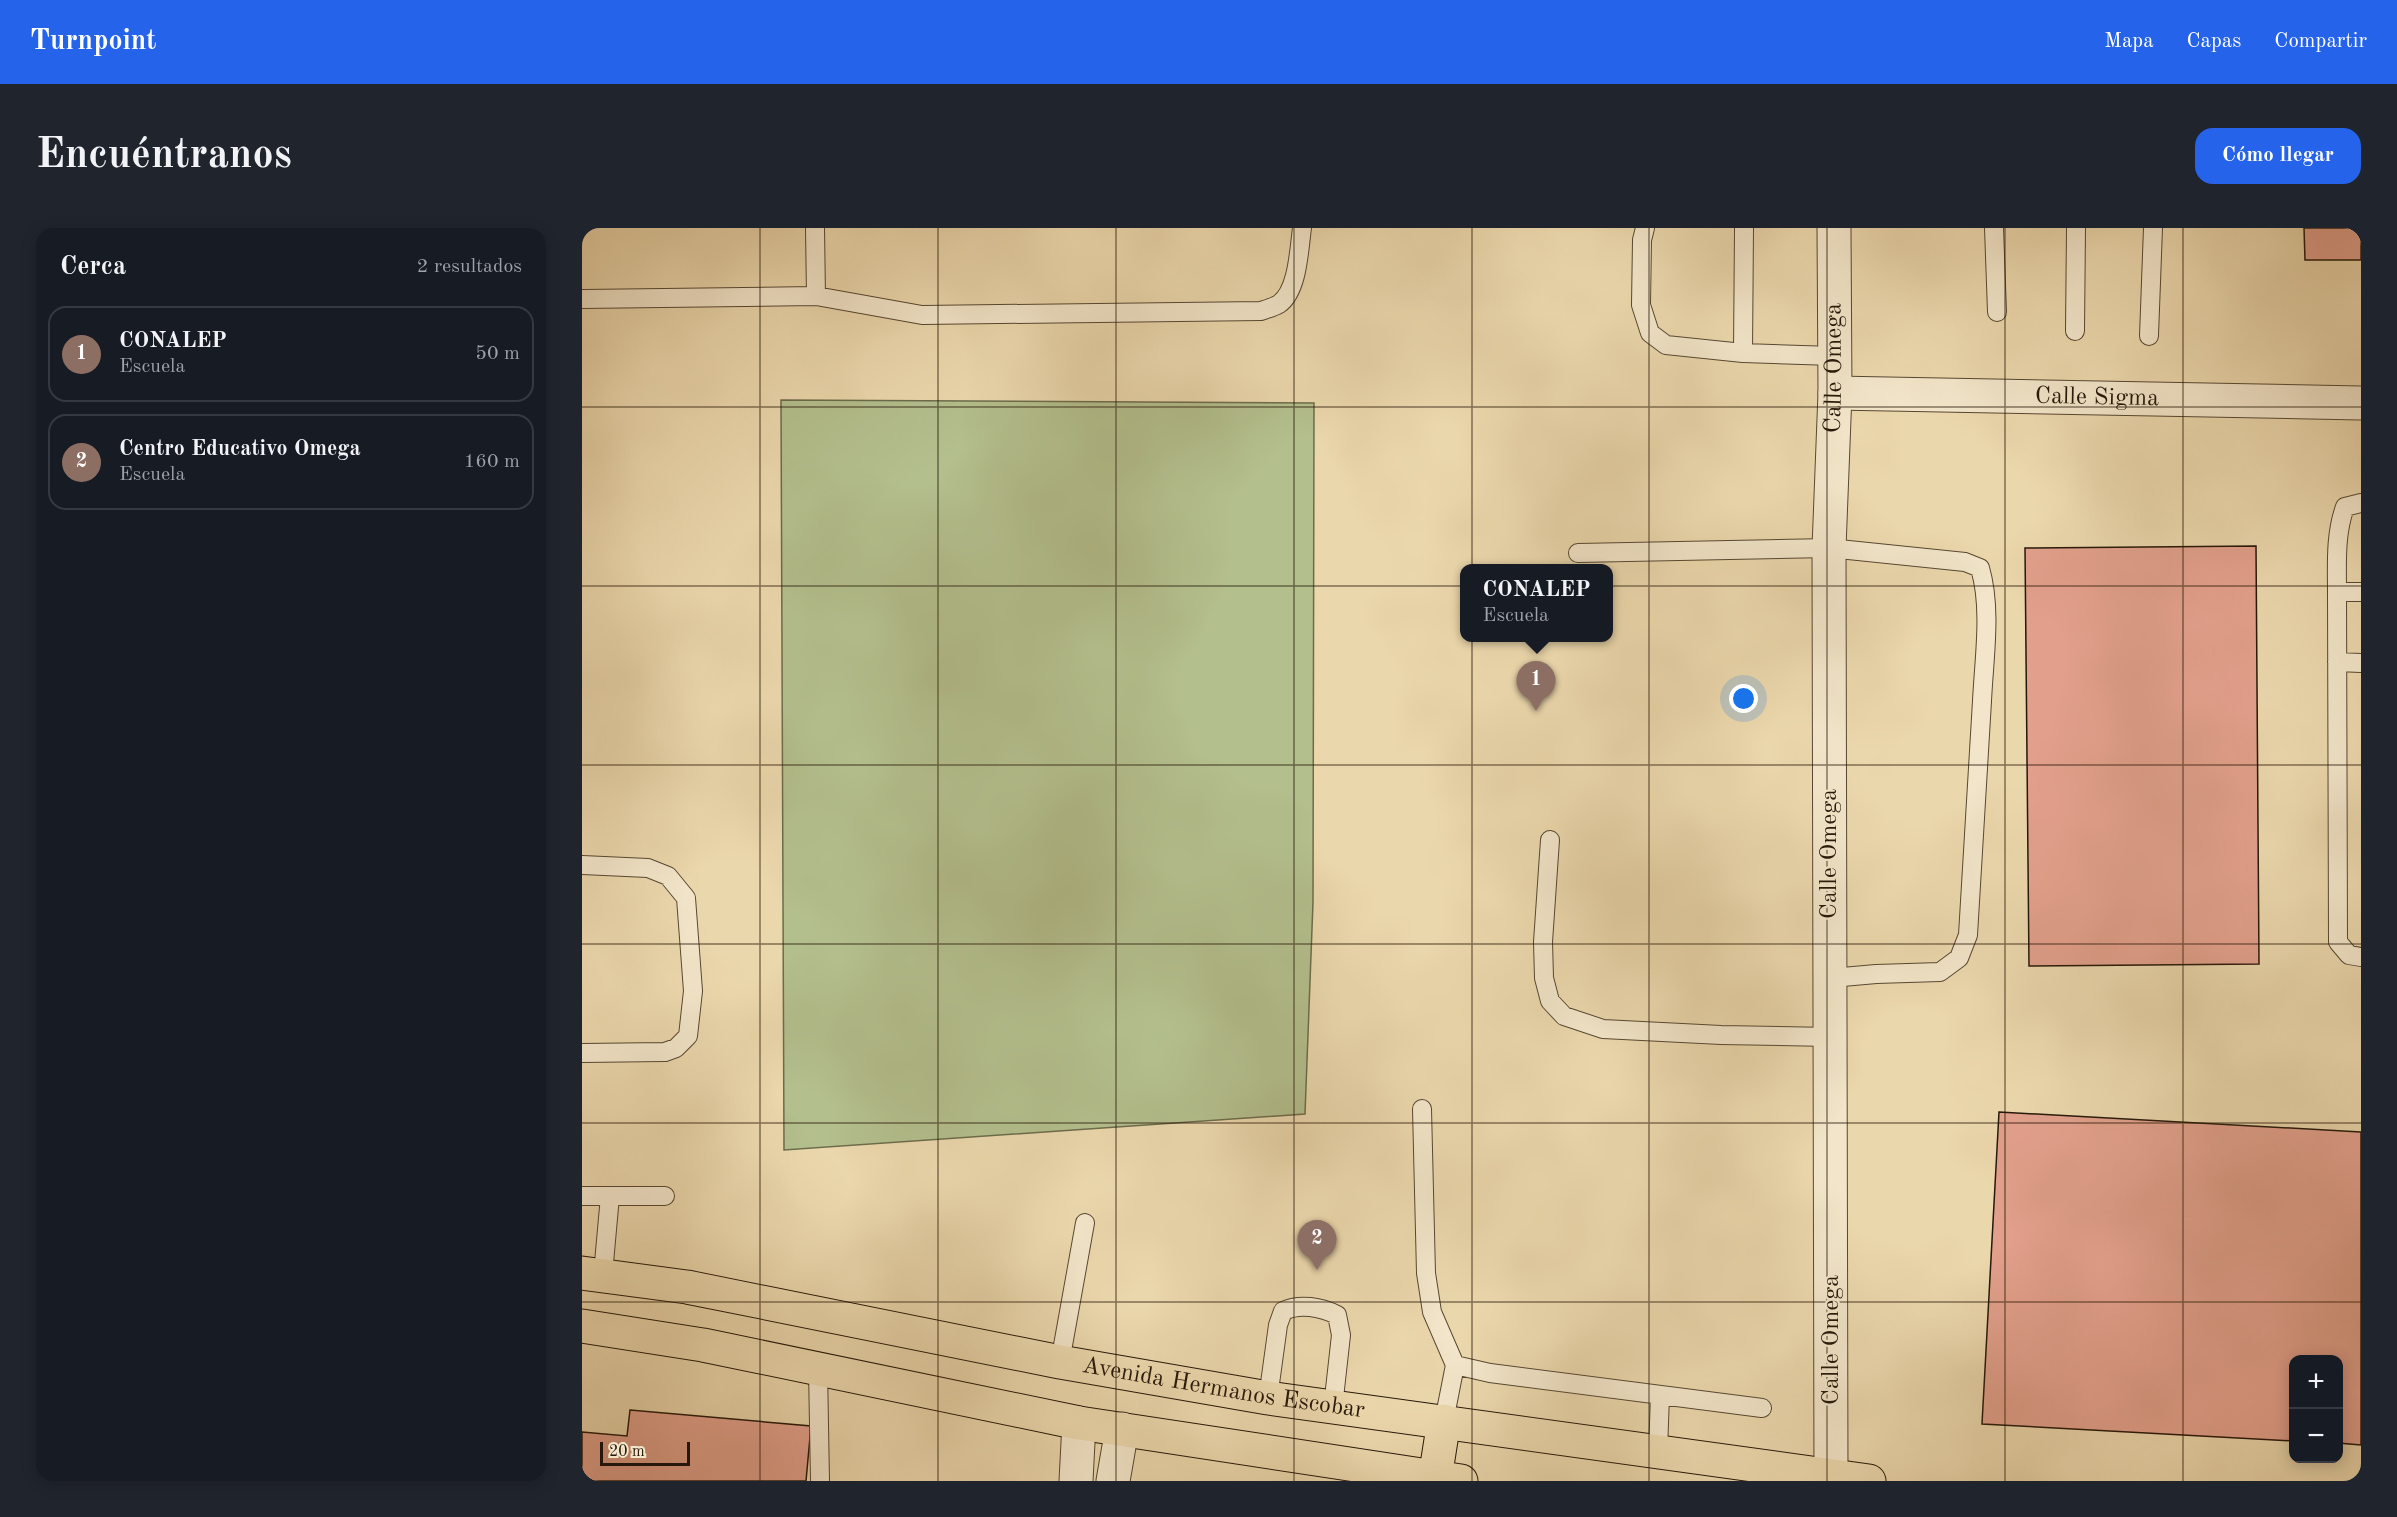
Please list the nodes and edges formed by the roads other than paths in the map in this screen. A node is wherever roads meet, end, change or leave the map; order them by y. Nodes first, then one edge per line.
1 (815, 228) edge
2 (1302, 228) edge
3 (1645, 228) edge
4 (1744, 228) edge
5 (1834, 228) edge
6 (1994, 228) edge
7 (2076, 228) edge
8 (2153, 228) edge
9 (816, 296) junction
10 (582, 299) edge
11 (1997, 312) dead end
12 (2075, 331) dead end
13 (2149, 336) dead end
14 (1743, 354) junction
15 (1834, 356) junction
16 (1835, 393) junction
17 (2361, 403) edge
18 (2361, 503) edge
19 (1829, 548) junction
20 (1578, 552) dead end
21 (2337, 592) junction
22 (2361, 592) edge
23 (2337, 662) junction
24 (2361, 663) edge
25 (1550, 840) dead end
26 (582, 865) edge
27 (2361, 957) edge
28 (1831, 978) junction
29 (1831, 1037) junction
30 (582, 1053) edge
31 (1422, 1109) dead end
32 (582, 1196) edge
33 (610, 1196) junction
34 (665, 1196) dead end
35 (1085, 1223) dead end
36 (593, 1273) edge
37 (825, 1316) junction
38 (582, 1326) edge
39 (1060, 1362) junction
40 (1455, 1365) junction
41 (818, 1368) junction
42 (1660, 1395) junction
43 (1268, 1398) junction
44 (1333, 1407) junction
45 (1762, 1408) dead end
46 (1444, 1421) junction
47 (1079, 1423) junction
48 (1122, 1429) junction
49 (1658, 1451) junction
50 (1832, 1478) edge
51 (1443, 1480) edge
52 (820, 1481) edge
53 (1076, 1481) edge
54 (1113, 1481) edge
55 (1869, 1481) edge

1 - 9 lane
2 - 9 lane
3 - 14 lane
4 - 14 lane
5 - 15 street, Calle Omega
6 - 11 lane
7 - 12 lane
8 - 13 lane
9 - 10 lane
14 - 15 lane
15 - 16 street, Calle Omega
16 - 17 street, Calle Sigma
16 - 19 street, Calle Omega
18 - 21 lane
19 - 20 lane
19 - 28 street, Calle Omega
19 - 28 lane
21 - 22 lane
21 - 23 lane
23 - 24 lane
23 - 27 lane
25 - 29 lane
26 - 30 lane
28 - 29 street, Calle Omega
29 - 50 street, Calle Omega
31 - 40 lane
32 - 33 lane
33 - 34 lane
33 - 36 lane
35 - 39 lane
36 - 37 main road, Avenida Hermanos Escobar
37 - 39 main road, Avenida Hermanos Escobar
37 - 41 main road
38 - 41 main road
39 - 43 main road, Avenida Hermanos Escobar
40 - 42 lane
40 - 46 lane
41 - 47 main road
41 - 52 lane
42 - 45 lane
42 - 49 lane
43 - 44 main road, Avenida Hermanos Escobar
43 - 44 lane
44 - 46 main road, Avenida Hermanos Escobar
46 - 49 main road, Avenida Hermanos Escobar
46 - 51 main road
47 - 48 main road
47 - 53 street
48 - 51 main road
48 - 54 street
49 - 50 main road, Avenida Hermanos Escobar
50 - 55 main road, Avenida Hermanos Escobar

